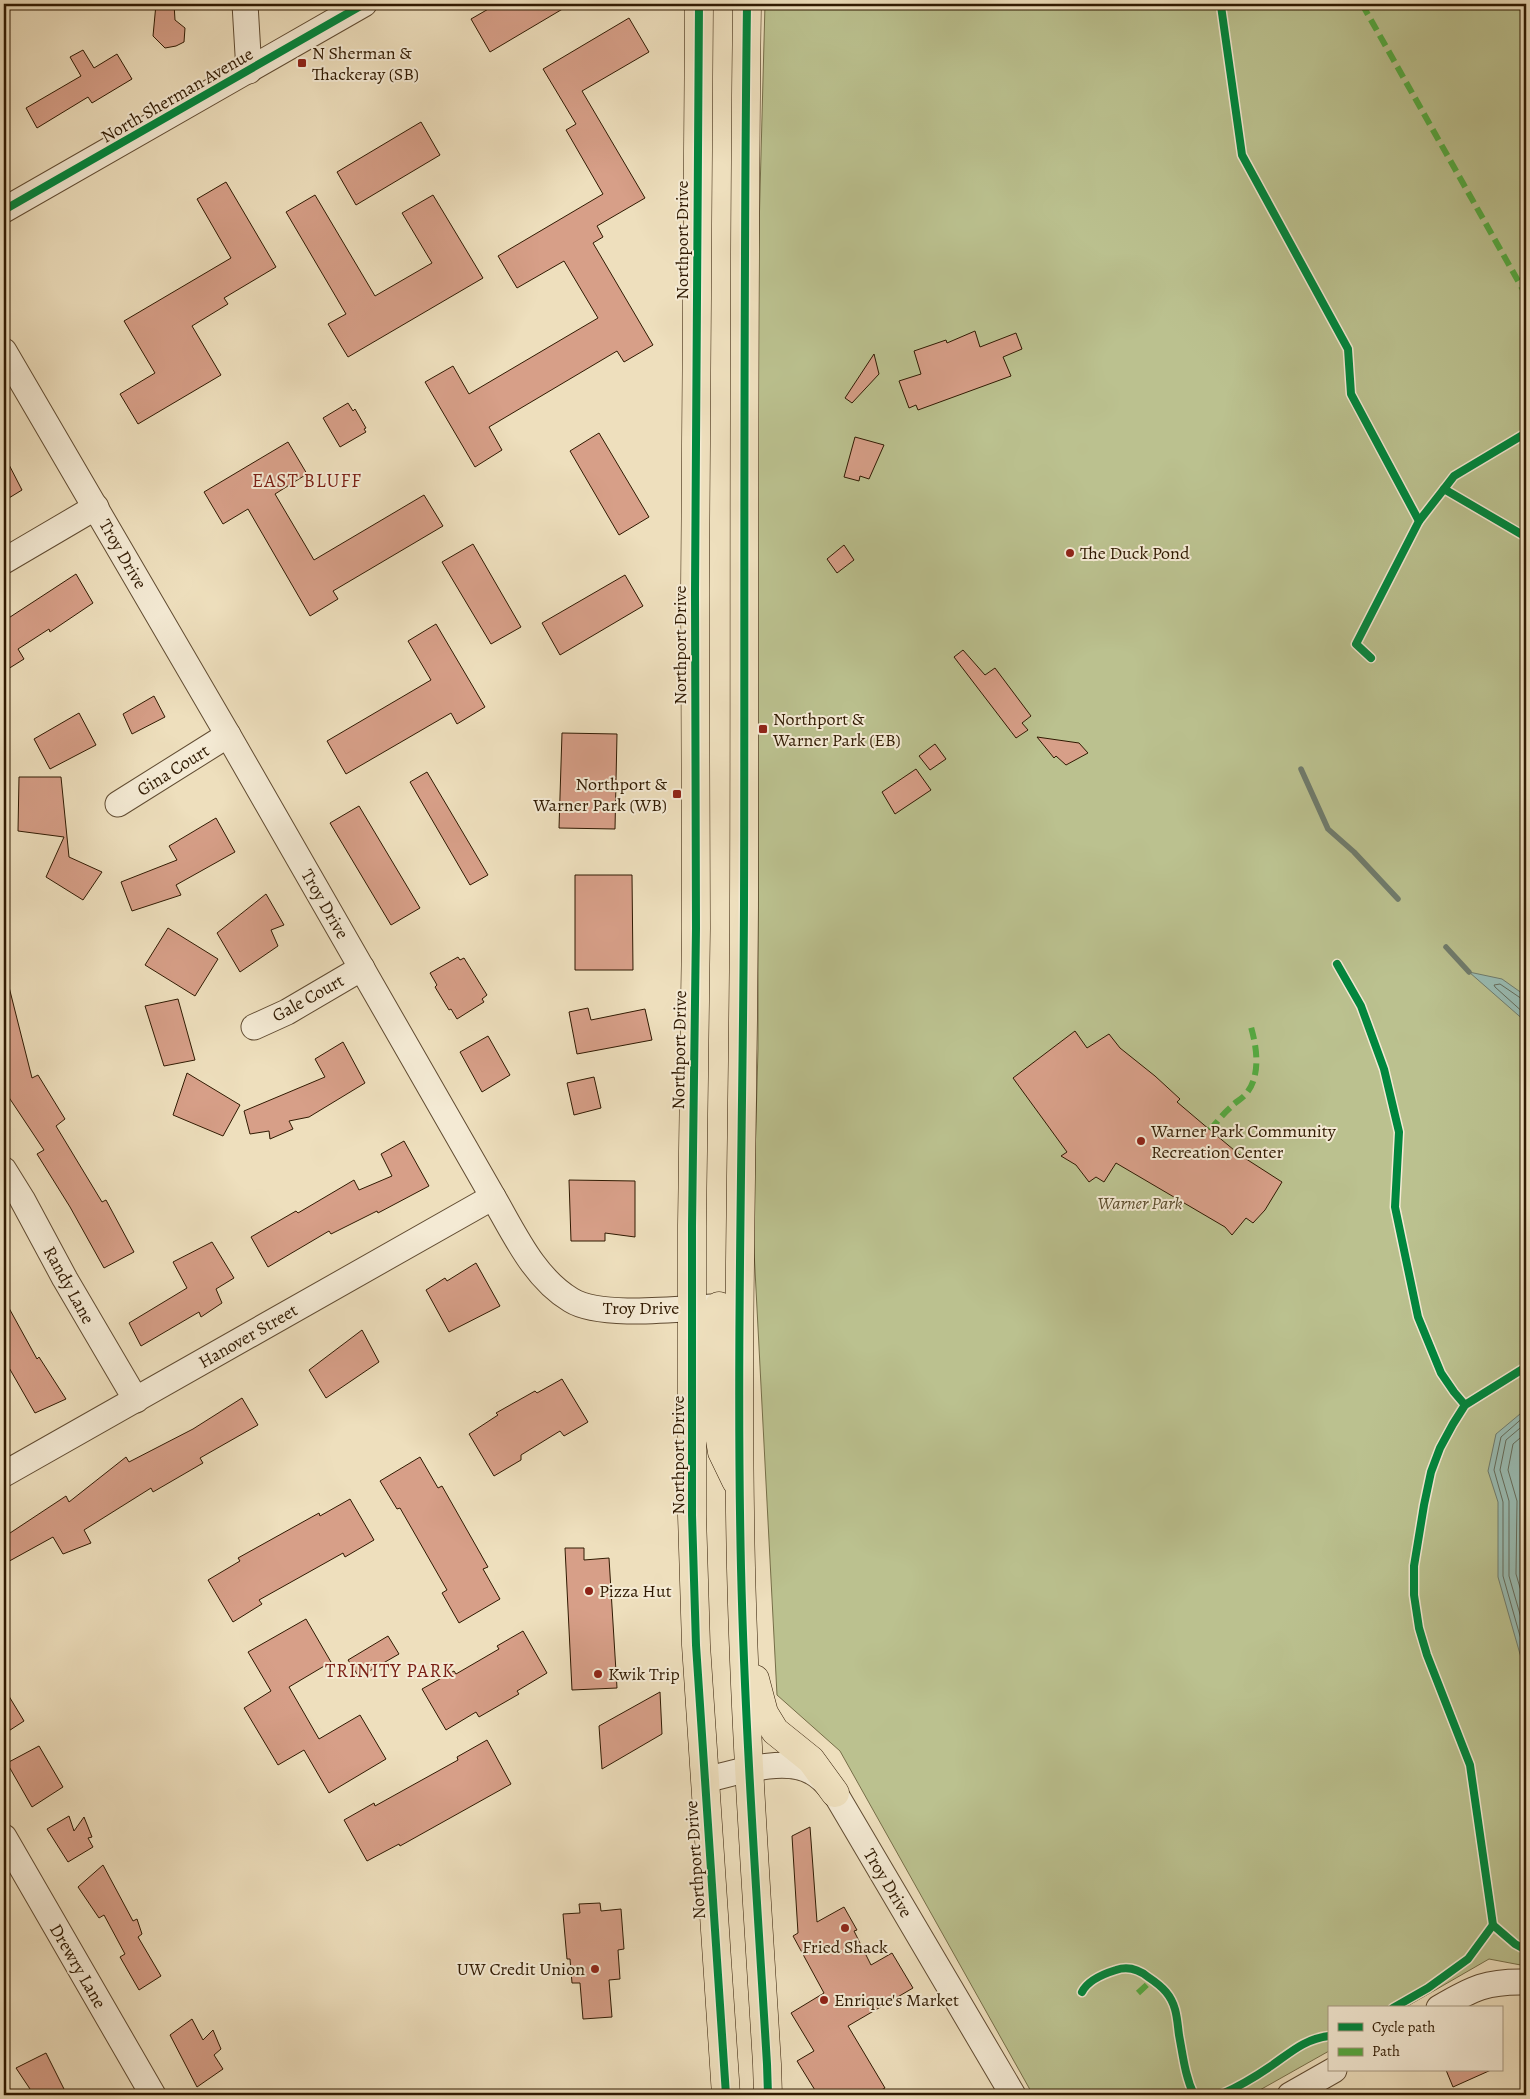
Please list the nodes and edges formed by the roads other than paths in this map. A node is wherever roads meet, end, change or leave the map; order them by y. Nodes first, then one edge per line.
1 (245, 4) edge
2 (364, 4) edge
3 (699, 4) edge
4 (747, 4) edge
5 (249, 71) junction
6 (4, 210) edge
7 (4, 351) edge
8 (96, 507) junction
9 (4, 561) edge
10 (228, 735) junction
11 (118, 804) dead end
12 (362, 968) junction
13 (254, 1027) dead end
14 (4, 1170) edge
15 (493, 1197) junction
16 (717, 1306) junction
17 (136, 1400) junction
18 (4, 1474) edge
19 (741, 1569) junction
20 (748, 1770) junction
21 (705, 1780) junction
22 (835, 1793) junction
23 (4, 1836) edge
24 (1526, 1982) edge
25 (1443, 2006) edge
26 (724, 2067) junction
27 (1330, 2072) edge
28 (153, 2095) edge
29 (726, 2095) edge
30 (733, 2095) edge
31 (768, 2095) edge
32 (1013, 2095) edge
33 (1290, 2095) edge

1 - 5 street
2 - 5 street, North Sherman Avenue
3 - 16 main road, Northport Drive
4 - 16 main road, Northport Drive
5 - 6 street, North Sherman Avenue
7 - 8 street, Troy Drive
8 - 9 street
8 - 10 street, Troy Drive
10 - 11 street, Gina Court
10 - 12 street, Troy Drive
12 - 13 street, Gale Court
12 - 15 street, Troy Drive
14 - 17 street, Randy Lane
15 - 16 street, Troy Drive
15 - 17 street, Hanover Street
16 - 19 main road
16 - 21 main road, Northport Drive
17 - 18 street, Hanover Street
19 - 20 main road
19 - 22 main road
20 - 21 street, Troy Drive
20 - 22 street, Troy Drive
20 - 31 main road
21 - 26 main road, Northport Drive
22 - 32 street, Troy Drive
23 - 28 street, Drewry Lane
24 - 25 street
26 - 29 main road, Northport Drive
26 - 30 main road
27 - 33 street

